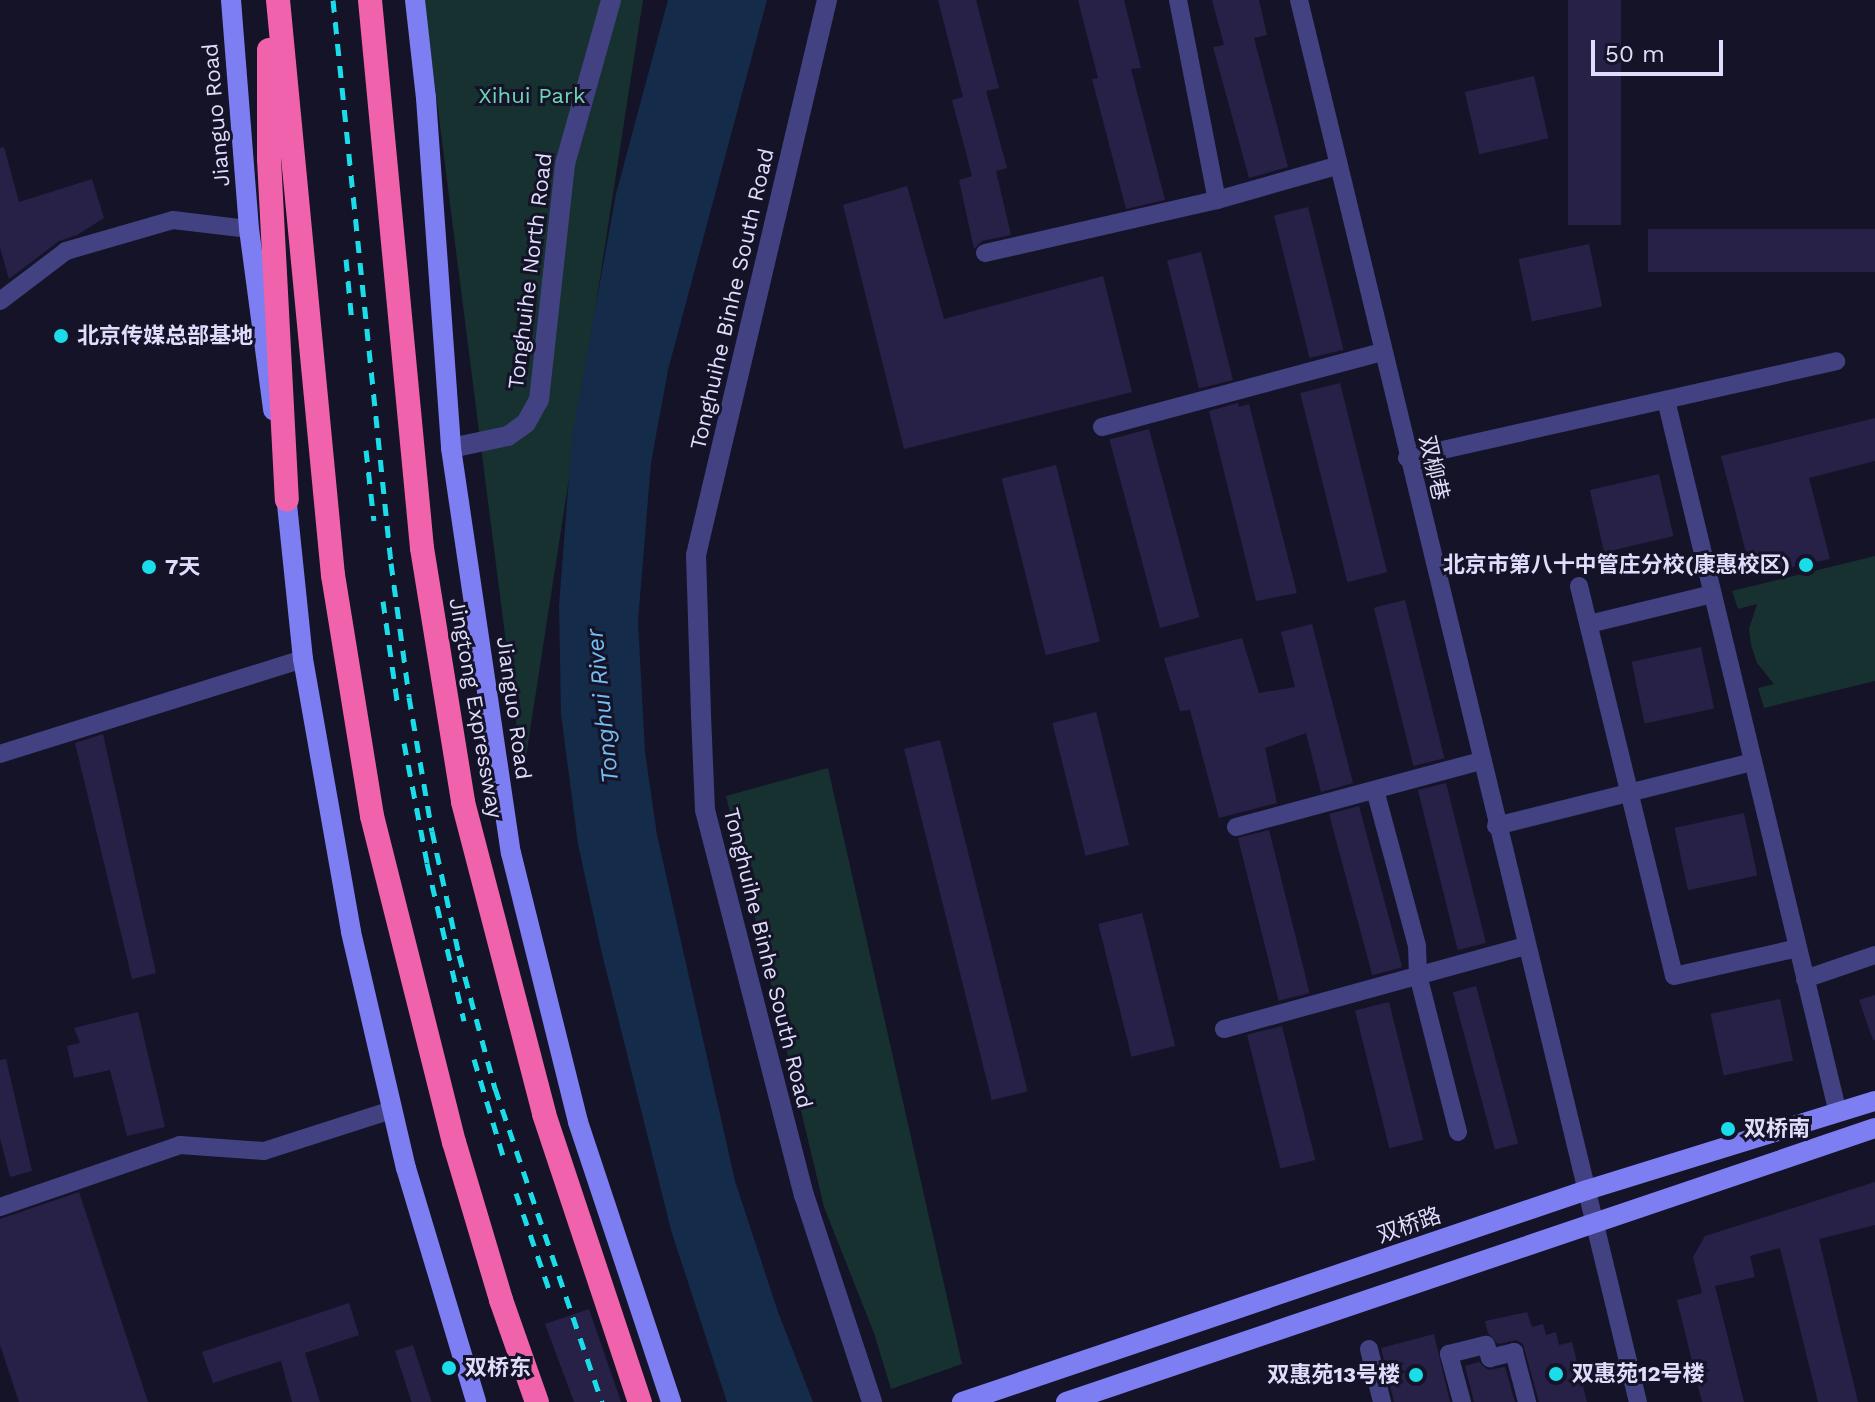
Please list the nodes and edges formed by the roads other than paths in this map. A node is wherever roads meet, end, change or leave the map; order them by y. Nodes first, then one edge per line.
1 (231, 0) edge
2 (269, 0) edge
3 (278, 0) edge
4 (370, 0) edge
5 (415, 0) edge
6 (611, 0) edge
7 (827, 0) edge
8 (1178, 0) edge
9 (1299, 0) edge
10 (1336, 166) junction
11 (1217, 200) junction
12 (249, 229) junction
13 (985, 253) dead end
14 (0, 301) edge
15 (1382, 352) junction
16 (1836, 361) dead end
17 (1666, 400) junction
18 (1102, 427) dead end
19 (451, 448) junction
20 (1407, 458) junction
21 (287, 500) junction
22 (1579, 586) dead end
23 (1712, 594) junction
24 (1589, 624) junction
25 (303, 659) junction
26 (0, 754) edge
27 (1480, 761) junction
28 (1753, 762) junction
29 (1375, 790) junction
30 (1630, 793) junction
31 (1496, 826) junction
32 (1236, 827) dead end
33 (1526, 946) junction
34 (1798, 948) junction
35 (1875, 955) edge
36 (1418, 975) junction
37 (1805, 979) junction
38 (1224, 1029) dead end
39 (1875, 1101) edge
40 (392, 1110) junction
41 (1838, 1113) junction
42 (1875, 1128) edge
43 (1458, 1132) dead end
44 (1587, 1190) junction
45 (0, 1207) edge
46 (1595, 1221) junction
47 (1369, 1349) dead end
48 (476, 1402) edge
49 (537, 1402) edge
50 (640, 1402) edge
51 (671, 1402) edge
52 (872, 1402) edge
53 (962, 1402) edge
54 (1066, 1402) edge
55 (1382, 1402) edge
56 (1462, 1402) edge
57 (1527, 1402) edge
58 (1638, 1402) edge

1 - 12 main road, Jianguo Road
2 - 21 highway
3 - 49 highway
4 - 50 highway, Jingtong Expressway
5 - 19 main road, Jianguo Road
6 - 19 street, Tonghuihe North Road
7 - 52 street, Tonghuihe Binhe South Road
8 - 11 street
9 - 10 street, 双柳巷
10 - 11 street
10 - 15 street, 双柳巷
11 - 13 street
12 - 14 street
12 - 21 main road, Jianguo Road
15 - 18 street
15 - 20 street, 双柳巷
16 - 17 street
17 - 20 street
17 - 23 street
19 - 51 main road, Jianguo Road
20 - 27 street, 双柳巷
21 - 25 main road, Jianguo Road
22 - 24 street
23 - 24 street
23 - 28 street
24 - 30 street
25 - 26 street
25 - 40 main road, Jianguo Road
27 - 29 street
27 - 31 street, 双柳巷
28 - 30 street
28 - 34 street
29 - 32 street
29 - 36 street
30 - 31 street
30 - 34 street
31 - 33 street, 双柳巷
33 - 36 street
33 - 44 street, 双柳巷
34 - 37 street
35 - 37 street
36 - 38 street
36 - 43 street
37 - 41 street
39 - 41 main road, 双桥路
40 - 45 street
40 - 48 main road, Jianguo Road
41 - 44 main road, 双桥路
42 - 46 main road
44 - 46 street, 双柳巷
44 - 53 main road, 双桥路
46 - 54 main road
46 - 58 street, 双柳巷
47 - 55 street
56 - 57 street

